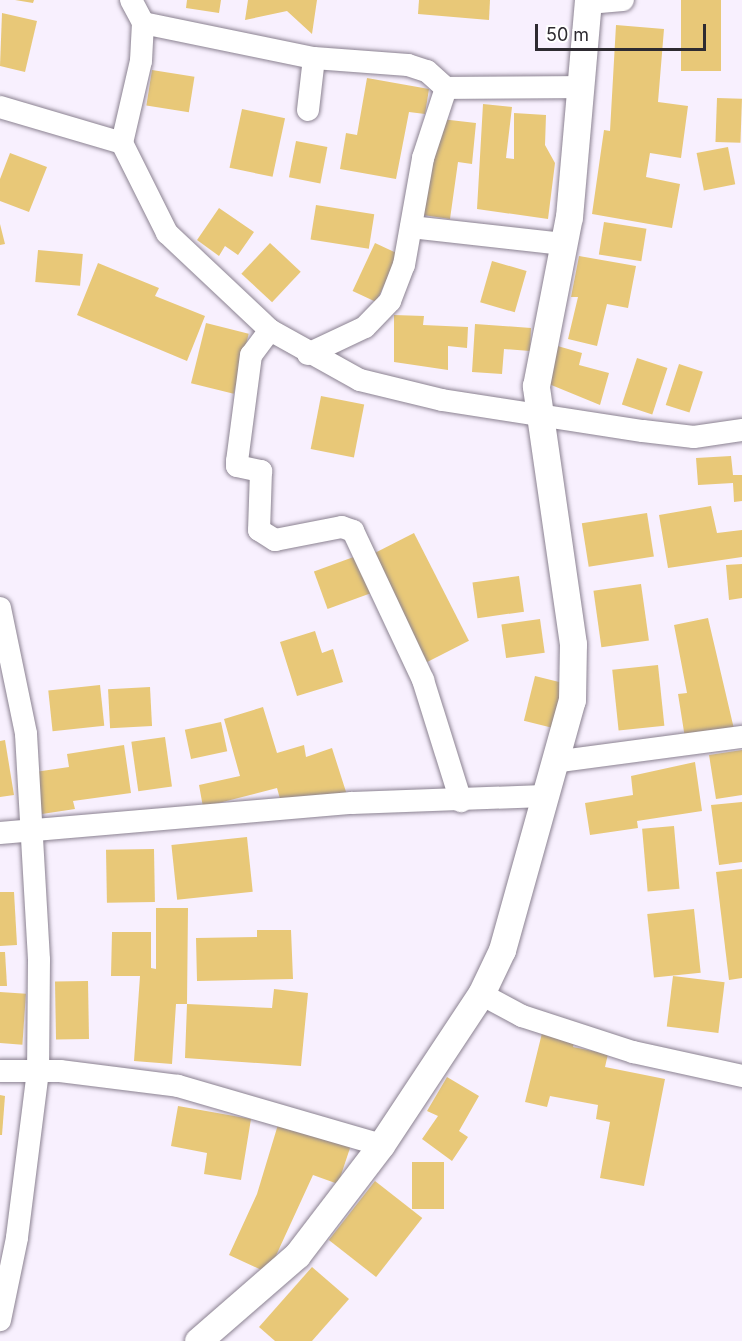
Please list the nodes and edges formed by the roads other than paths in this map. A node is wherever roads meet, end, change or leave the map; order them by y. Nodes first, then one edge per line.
1 (131, 0) edge
2 (623, 0) edge
3 (588, 2) edge
4 (143, 23) junction
5 (314, 58) junction
6 (581, 87) junction
7 (446, 88) junction
8 (0, 107) edge
9 (308, 110) dead end
10 (122, 143) junction
11 (411, 227) junction
12 (563, 244) junction
13 (270, 330) junction
14 (308, 354) junction
15 (541, 415) junction
16 (742, 430) edge
17 (0, 608) edge
18 (742, 737) edge
19 (554, 762) junction
20 (544, 796) junction
21 (461, 801) junction
22 (34, 832) junction
23 (0, 833) edge
24 (481, 994) junction
25 (0, 1071) edge
26 (38, 1071) junction
27 (742, 1076) edge
28 (381, 1145) junction
29 (0, 1320) edge
30 (198, 1341) edge

1 - 4 street
2 - 3 street
3 - 6 street
4 - 5 street
4 - 10 street
5 - 7 street
5 - 9 street
6 - 7 street
6 - 12 street
7 - 11 street
8 - 10 street
10 - 13 street
11 - 12 street
11 - 14 street
12 - 15 street
13 - 14 street
13 - 21 street
14 - 15 street
15 - 16 street
15 - 19 street
17 - 22 street
18 - 19 street
19 - 20 street
20 - 21 street
20 - 24 street
21 - 22 street
22 - 23 street
22 - 26 street
24 - 27 street
24 - 28 street
25 - 26 street
26 - 28 street
26 - 29 street
28 - 30 street

